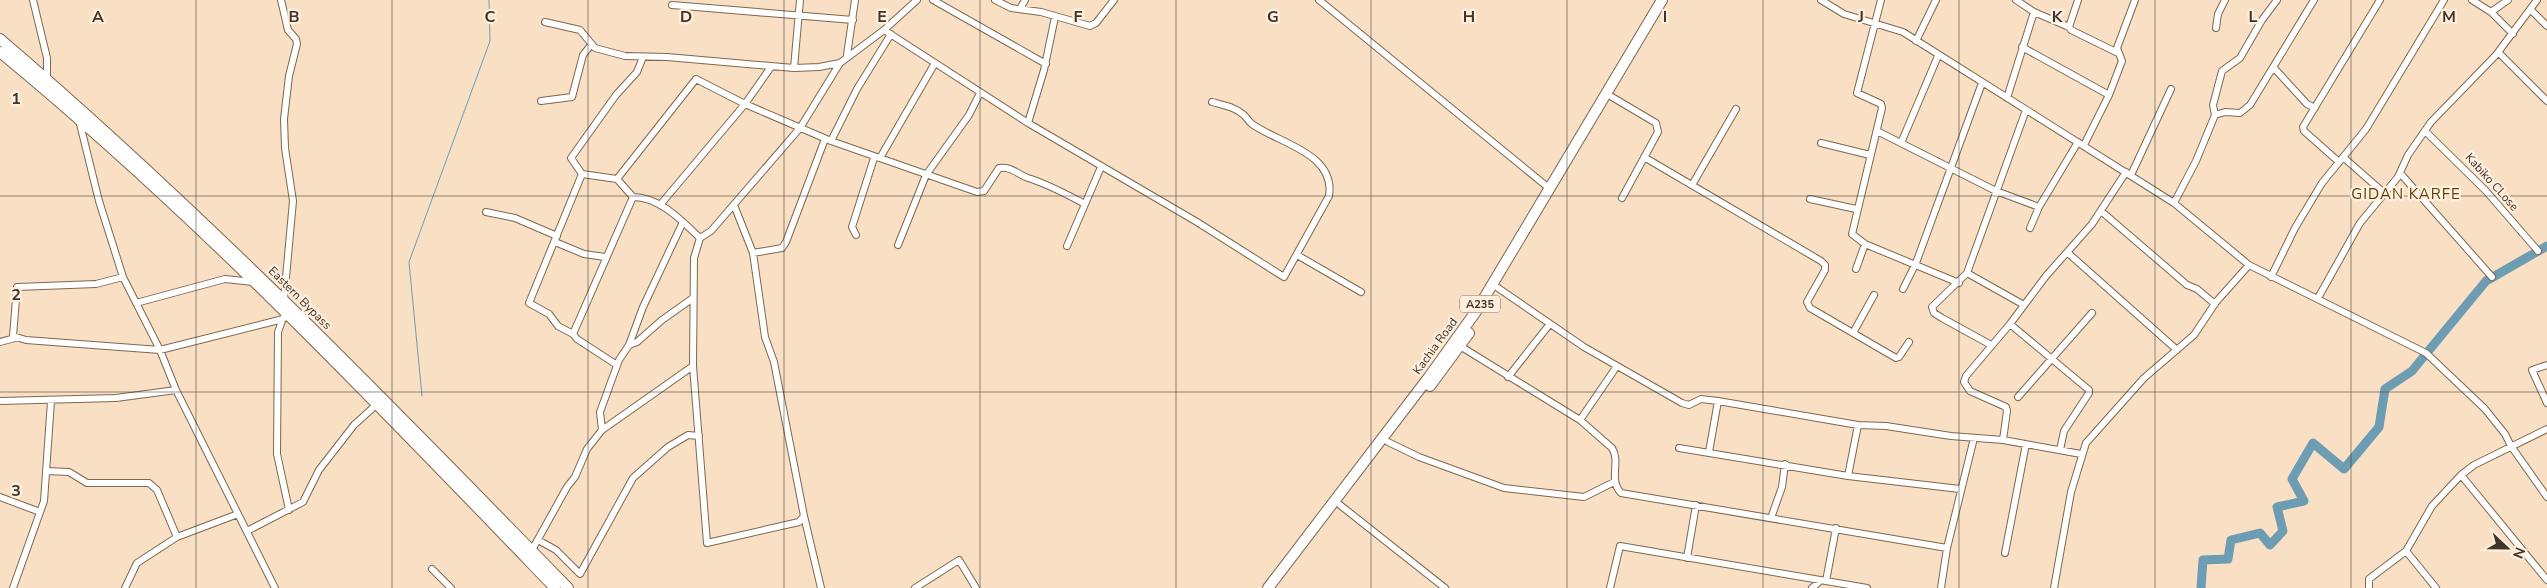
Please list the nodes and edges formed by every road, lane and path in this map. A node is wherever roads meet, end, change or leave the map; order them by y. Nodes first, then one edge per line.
1 (33, 0) edge
2 (281, 0) edge
3 (800, 0) edge
4 (855, 0) edge
5 (933, 0) edge
6 (995, 0) edge
7 (1025, 0) edge
8 (1114, 0) edge
9 (1319, 0) edge
10 (1662, 0) edge
11 (1669, 0) edge
12 (1821, 0) edge
13 (1881, 0) edge
14 (1936, 0) edge
15 (2016, 0) edge
16 (2078, 0) edge
17 (2135, 0) edge
18 (2225, 0) edge
19 (2277, 0) edge
20 (2314, 0) edge
21 (2380, 0) edge
22 (2444, 0) edge
23 (2472, 0) edge
24 (2508, 0) edge
25 (2537, 0) edge
26 (915, 1) edge
27 (672, 5) dead end
28 (1020, 9) junction
29 (2530, 9) junction
30 (2034, 12) junction
31 (2491, 12) junction
32 (798, 14) junction
33 (1055, 17) junction
34 (853, 20) junction
35 (545, 22) dead end
36 (1876, 24) junction
37 (2069, 26) junction
38 (2547, 26) edge
39 (2216, 28) dead end
40 (884, 30) junction
41 (891, 34) junction
42 (2513, 34) junction
43 (0, 39) edge
44 (1916, 41) junction
45 (591, 46) junction
46 (2022, 46) junction
47 (0, 52) edge
48 (2118, 53) junction
49 (2499, 53) junction
50 (847, 55) junction
51 (1938, 56) junction
52 (643, 57) junction
53 (840, 63) junction
54 (935, 63) junction
55 (1046, 64) junction
56 (771, 67) junction
57 (794, 68) junction
58 (2274, 68) junction
59 (47, 80) junction
60 (1982, 83) junction
61 (2171, 90) dead end
62 (980, 93) junction
63 (2109, 95) junction
64 (1612, 97) junction
65 (2007, 98) junction
66 (541, 101) dead end
67 (2547, 101) edge
68 (1212, 102) dead end
69 (745, 104) junction
70 (2315, 108) junction
71 (1736, 109) dead end
72 (2026, 110) junction
73 (2215, 115) junction
74 (79, 118) junction
75 (1028, 123) junction
76 (800, 128) junction
77 (1877, 131) junction
78 (2425, 131) junction
79 (828, 140) junction
80 (1821, 143) dead end
81 (1901, 143) junction
82 (2081, 143) junction
83 (1870, 155) junction
84 (1644, 157) junction
85 (877, 158) junction
86 (2341, 159) junction
87 (1101, 167) junction
88 (1950, 168) junction
89 (2400, 172) junction
90 (582, 174) junction
91 (2129, 174) junction
92 (926, 175) junction
93 (617, 179) junction
94 (1692, 185) junction
95 (1550, 189) junction
96 (1996, 190) junction
97 (2384, 193) junction
98 (633, 197) junction
99 (1622, 198) dead end
100 (1810, 199) dead end
101 (2174, 203) junction
102 (1085, 204) junction
103 (660, 205) junction
104 (734, 205) junction
105 (2039, 207) junction
106 (1856, 209) junction
107 (486, 212) dead end
108 (2102, 212) junction
109 (683, 222) junction
110 (2030, 228) dead end
111 (856, 235) dead end
112 (700, 238) junction
113 (556, 239) junction
114 (898, 244) dead end
115 (1865, 244) junction
116 (1067, 246) dead end
117 (2538, 251) dead end
118 (2068, 252) junction
119 (753, 253) junction
120 (1297, 255) junction
121 (605, 257) junction
122 (1916, 263) junction
123 (2248, 265) junction
124 (1856, 269) dead end
125 (1967, 273) junction
126 (123, 277) junction
127 (2271, 277) junction
128 (2492, 277) dead end
129 (253, 282) junction
130 (1959, 283) junction
131 (1498, 288) junction
132 (1903, 289) dead end
133 (1361, 292) dead end
134 (1874, 296) dead end
135 (693, 298) junction
136 (2318, 298) junction
137 (284, 299) junction
138 (136, 303) junction
139 (2215, 304) junction
140 (2024, 305) junction
141 (2092, 314) dead end
142 (284, 315) junction
143 (2010, 324) junction
144 (1549, 325) junction
145 (1853, 333) junction
146 (573, 334) junction
147 (15, 338) junction
148 (0, 342) edge
149 (1909, 342) dead end
150 (629, 345) junction
151 (1991, 345) junction
152 (1460, 346) junction
153 (160, 350) junction
154 (2177, 350) junction
155 (2050, 359) junction
156 (617, 365) junction
157 (2547, 365) edge
158 (693, 366) junction
159 (1617, 366) junction
160 (1508, 377) junction
161 (176, 390) junction
162 (2018, 397) dead end
163 (0, 401) edge
164 (51, 401) junction
165 (1718, 401) junction
166 (2547, 402) edge
167 (376, 406) junction
168 (1580, 420) junction
169 (1858, 425) junction
170 (2547, 428) edge
171 (602, 430) junction
172 (699, 436) junction
173 (1974, 438) junction
174 (2003, 440) junction
175 (1388, 442) junction
176 (2026, 444) junction
177 (2510, 446) junction
178 (1679, 448) dead end
179 (2060, 450) junction
180 (1709, 452) junction
181 (2081, 454) junction
182 (1785, 464) junction
183 (46, 471) junction
184 (2462, 474) junction
185 (1848, 476) junction
186 (1614, 482) junction
187 (1960, 489) junction
188 (0, 497) edge
189 (2547, 497) edge
190 (1696, 504) junction
191 (1340, 506) junction
192 (289, 510) junction
193 (40, 512) junction
194 (238, 514) junction
195 (804, 516) junction
196 (1772, 518) junction
197 (1836, 528) junction
198 (247, 531) junction
199 (1314, 534) junction
200 (178, 537) junction
201 (538, 540) junction
202 (1947, 548) junction
203 (532, 550) junction
204 (2406, 550) junction
205 (2005, 553) dead end
206 (1687, 558) junction
207 (432, 569) dead end
208 (1806, 579) junction
209 (2547, 580) edge
210 (1823, 581) junction
211 (545, 584) edge
212 (13, 588) edge
213 (125, 588) edge
214 (274, 588) edge
215 (451, 588) edge
216 (555, 588) edge
217 (568, 588) edge
218 (821, 588) edge
219 (915, 588) edge
220 (976, 588) edge
221 (1268, 588) edge
222 (1277, 588) edge
223 (1445, 588) edge
224 (1610, 588) edge
225 (1810, 588) edge
226 (1867, 588) edge
227 (1941, 588) edge
228 (2054, 588) edge
229 (2369, 588) edge
230 (2436, 588) edge

1 - 59 street
2 - 137 street
3 - 32 street
4 - 34 street
5 - 55 street
6 - 28 street
7 - 28 street
8 - 33 street
9 - 95 street
10 - 95 highway, Kachia Road / A235
11 - 64 highway, Kachia Road / A235
12 - 36 street
13 - 36 street
14 - 44 street
15 - 30 street
16 - 37 street
17 - 48 street
18 - 39 street
19 - 73 street
20 - 58 street
21 - 70 street
22 - 86 street
23 - 31 street
24 - 31 street
25 - 29 street
26 - 40 street
27 - 32 street
28 - 33 street
29 - 38 street
29 - 42 street
30 - 37 street
30 - 46 street
31 - 42 street
32 - 34 street
32 - 57 street
33 - 55 street
34 - 50 street
35 - 45 street
36 - 44 street
36 - 77 street
37 - 48 street
40 - 41 street
40 - 50 street
41 - 54 street
41 - 79 street
42 - 49 street
43 - 59 highway, Eastern Bypass
44 - 51 street
45 - 52 street
45 - 66 street
46 - 63 street
46 - 65 street
47 - 74 highway, Eastern Bypass
48 - 63 street
49 - 67 street
49 - 78 street
50 - 53 street
51 - 60 street
51 - 81 street
52 - 56 street
52 - 90 street
53 - 57 street
53 - 76 street
54 - 62 street
54 - 85 street
55 - 75 street
56 - 57 street
56 - 69 street
58 - 70 street
58 - 73 street
59 - 137 highway, Eastern Bypass
60 - 65 street
60 - 88 street
61 - 91 street
62 - 75 street
62 - 92 street
63 - 82 street
64 - 84 street
64 - 131 highway, Kachia Road / A235
65 - 72 street
68 - 120 street
69 - 76 street
69 - 93 street
69 - 103 street
70 - 86 street
71 - 94 street
72 - 82 street
72 - 96 street
73 - 101 street
74 - 126 street
74 - 129 highway, Eastern Bypass
75 - 87 street
76 - 79 street
76 - 104 street
77 - 81 street
77 - 83 street
78 - 89 street
78 - 117 street, Kabiko CLose
79 - 85 street
79 - 119 street
80 - 83 street
81 - 88 street
82 - 91 street
82 - 105 street
83 - 106 street
84 - 94 street
84 - 99 street
85 - 92 street
85 - 111 street
86 - 97 street
86 - 127 street
87 - 102 street
87 - 120 street
88 - 96 street
88 - 122 street
89 - 97 street
89 - 128 street
90 - 93 street
90 - 113 street
91 - 101 street
91 - 108 street
92 - 102 street
92 - 114 street
93 - 98 street
94 - 145 street
95 - 199 highway, Kachia Road / A235
96 - 105 street
96 - 125 street
97 - 136 street
98 - 103 street
98 - 121 street
100 - 106 street
101 - 123 street
102 - 116 street
103 - 109 street
104 - 112 street
104 - 119 street
105 - 110 street
106 - 115 street
107 - 113 street
108 - 118 street
108 - 139 street
109 - 112 street
109 - 150 street
112 - 135 street
113 - 121 street
113 - 146 street
115 - 122 street
115 - 124 street
118 - 140 street
118 - 154 street
119 - 195 street
120 - 133 street
121 - 146 street
122 - 130 street
122 - 132 street
123 - 127 street
123 - 139 street
125 - 130 street
125 - 140 street
126 - 138 street
126 - 147 street
127 - 136 street
129 - 138 street
129 - 142 highway, Eastern Bypass
130 - 151 street
131 - 144 street
131 - 152 highway, Kachia Road / A235
134 - 145 street
135 - 150 street
135 - 158 street
136 - 177 street
137 - 203 highway, Eastern Bypass
138 - 153 street
139 - 154 street
140 - 143 street
141 - 155 street
142 - 153 street
142 - 167 highway, Eastern Bypass
142 - 192 street
143 - 151 street
143 - 155 street
144 - 159 street
144 - 160 street
145 - 149 street
146 - 156 street
147 - 148 street
147 - 153 street
150 - 156 street
151 - 174 street
152 - 160 street
152 - 175 highway, Kachia Road / A235
153 - 161 street
154 - 181 street
155 - 162 street
155 - 179 street
156 - 171 street
157 - 166 street
158 - 171 street
158 - 172 street
159 - 165 street
159 - 168 street
160 - 168 street
161 - 164 street
161 - 194 street
163 - 164 street
164 - 183 street
165 - 169 street
165 - 180 street
167 - 192 street
167 - 211 highway, Eastern Bypass
168 - 186 street
169 - 173 street
169 - 185 street
170 - 177 street
171 - 201 street
172 - 195 street
172 - 201 street
173 - 174 street
173 - 187 street
174 - 176 street
175 - 186 street
175 - 191 highway, Kachia Road / A235
176 - 179 street
176 - 205 street
177 - 184 street
177 - 189 street
178 - 180 street
179 - 181 street
180 - 182 street
181 - 228 street
182 - 185 street
182 - 196 street
183 - 193 street
183 - 200 street
184 - 204 street
184 - 209 street
185 - 187 street
186 - 190 street
187 - 202 street
188 - 193 street
190 - 196 street
190 - 206 street
191 - 199 highway, Kachia Road / A235
191 - 223 street
192 - 198 street
193 - 212 street
194 - 198 street
194 - 200 street
195 - 218 street
196 - 197 street
197 - 202 street
197 - 210 street
198 - 214 street
199 - 221 highway, Kachia Road / A235
199 - 222 highway, Kachia Road / A235
200 - 213 street
201 - 203 street
202 - 227 street
203 - 217 highway, Eastern Bypass
204 - 229 street
204 - 230 street
206 - 208 street
206 - 224 street
207 - 215 street
208 - 210 street
208 - 225 street
210 - 225 street
210 - 226 street
211 - 216 highway, Eastern Bypass
219 - 220 street

